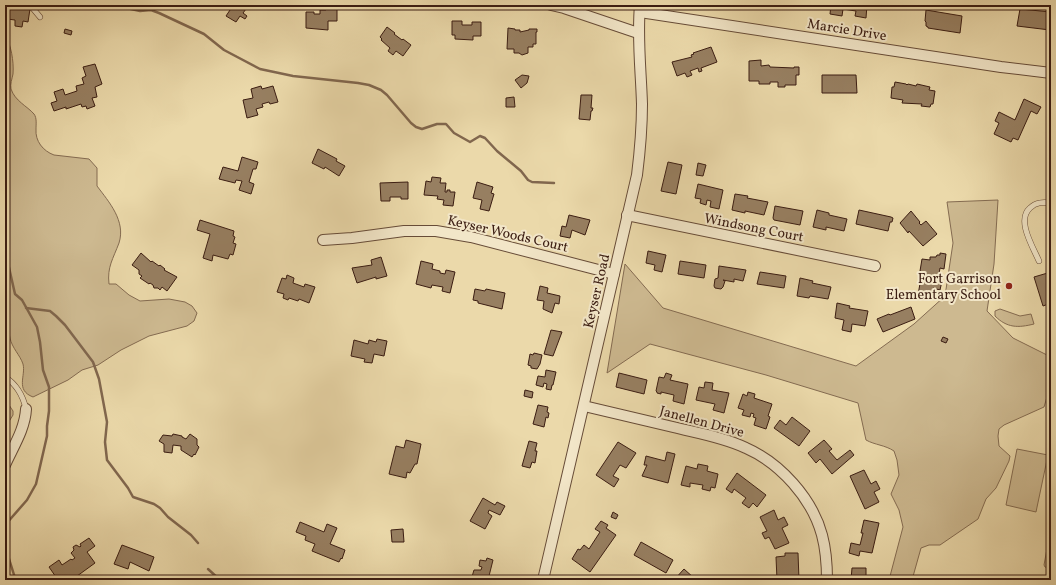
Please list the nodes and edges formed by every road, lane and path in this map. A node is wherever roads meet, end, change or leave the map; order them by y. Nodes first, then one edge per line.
1 (30, 5) edge
2 (551, 5) edge
3 (640, 8) edge
4 (40, 17) dead end
5 (638, 32) junction
6 (1051, 73) edge
7 (1051, 203) edge
8 (628, 215) junction
9 (323, 240) dead end
10 (1039, 261) dead end
11 (875, 266) dead end
12 (614, 274) junction
13 (5, 377) edge
14 (584, 406) junction
15 (26, 408) joint
16 (5, 465) edge
17 (543, 580) edge
18 (827, 580) edge

1 - 4 lane
2 - 5 street
3 - 5 street, Keyser Road
3 - 6 street, Marcie Drive
5 - 8 street, Keyser Road
7 - 10 lane
8 - 11 street, Windsong Court
8 - 12 street, Keyser Road
9 - 12 street, Keyser Woods Court
12 - 14 street, Keyser Road
13 - 15 lane
14 - 17 street, Keyser Road
14 - 18 street, Janellen Drive
15 - 16 street

